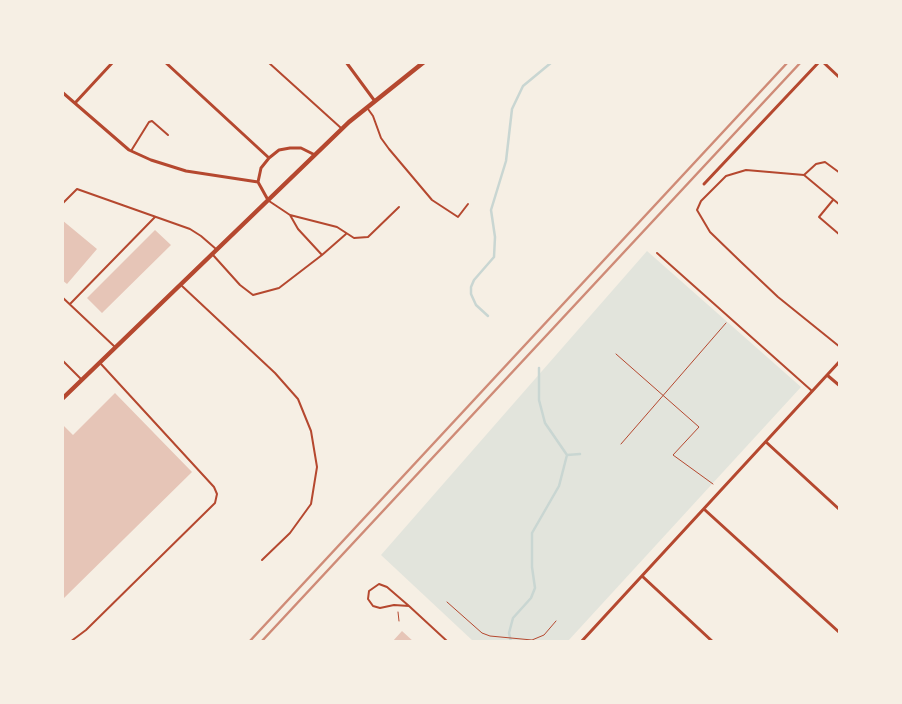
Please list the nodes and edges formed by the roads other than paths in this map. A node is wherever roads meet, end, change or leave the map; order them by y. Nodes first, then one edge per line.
1 (113, 62) edge
2 (165, 62) edge
3 (268, 62) edge
4 (346, 62) edge
5 (424, 62) edge
6 (819, 62) edge
7 (823, 62) edge
8 (840, 78) edge
9 (63, 92) edge
10 (374, 100) junction
11 (75, 103) junction
12 (366, 108) junction
13 (342, 129) junction
14 (168, 135) dead end
15 (131, 151) junction
16 (316, 155) junction
17 (269, 158) junction
18 (840, 173) edge
19 (804, 175) junction
20 (258, 182) junction
21 (704, 184) dead end
22 (833, 200) junction
23 (269, 201) junction
24 (62, 204) edge
25 (468, 204) dead end
26 (840, 205) edge
27 (399, 207) dead end
28 (290, 215) junction
29 (155, 217) junction
30 (346, 234) junction
31 (840, 234) edge
32 (214, 252) junction
33 (657, 253) dead end
34 (322, 256) junction
35 (180, 284) junction
36 (62, 297) edge
37 (70, 304) junction
38 (116, 347) junction
39 (840, 347) edge
40 (63, 361) edge
41 (840, 361) edge
42 (100, 363) junction
43 (827, 375) junction
44 (82, 380) junction
45 (840, 386) edge
46 (812, 391) junction
47 (62, 399) edge
48 (766, 442) junction
49 (705, 510) junction
50 (840, 510) edge
51 (262, 560) dead end
52 (642, 576) junction
53 (409, 606) junction
54 (840, 633) edge
55 (70, 642) edge
56 (448, 642) edge
57 (581, 642) edge
58 (713, 642) edge

1 - 11 street
2 - 17 street
3 - 13 lane
4 - 10 street
5 - 10 street
6 - 21 street
7 - 8 street
9 - 11 street
10 - 12 street
11 - 15 street
12 - 13 street
12 - 25 lane
13 - 16 street
14 - 15 lane
15 - 20 street
16 - 17 street
16 - 23 street
17 - 20 street
18 - 19 lane
19 - 22 lane
19 - 39 lane
20 - 23 street
22 - 26 lane
22 - 31 lane
23 - 28 lane
23 - 32 street
24 - 29 lane
27 - 30 lane
28 - 30 lane
28 - 34 lane
29 - 32 lane
29 - 37 lane
30 - 34 lane
32 - 34 lane
32 - 35 street
33 - 46 lane
35 - 38 street
35 - 51 lane
36 - 37 lane
37 - 38 lane
38 - 42 street
40 - 44 lane
41 - 43 street
42 - 44 street
42 - 55 lane
43 - 45 street
43 - 46 street
44 - 47 street
46 - 48 street
48 - 49 street
48 - 50 street
49 - 52 street
49 - 54 street
52 - 57 street
52 - 58 street
53 - 53 lane
53 - 56 lane

